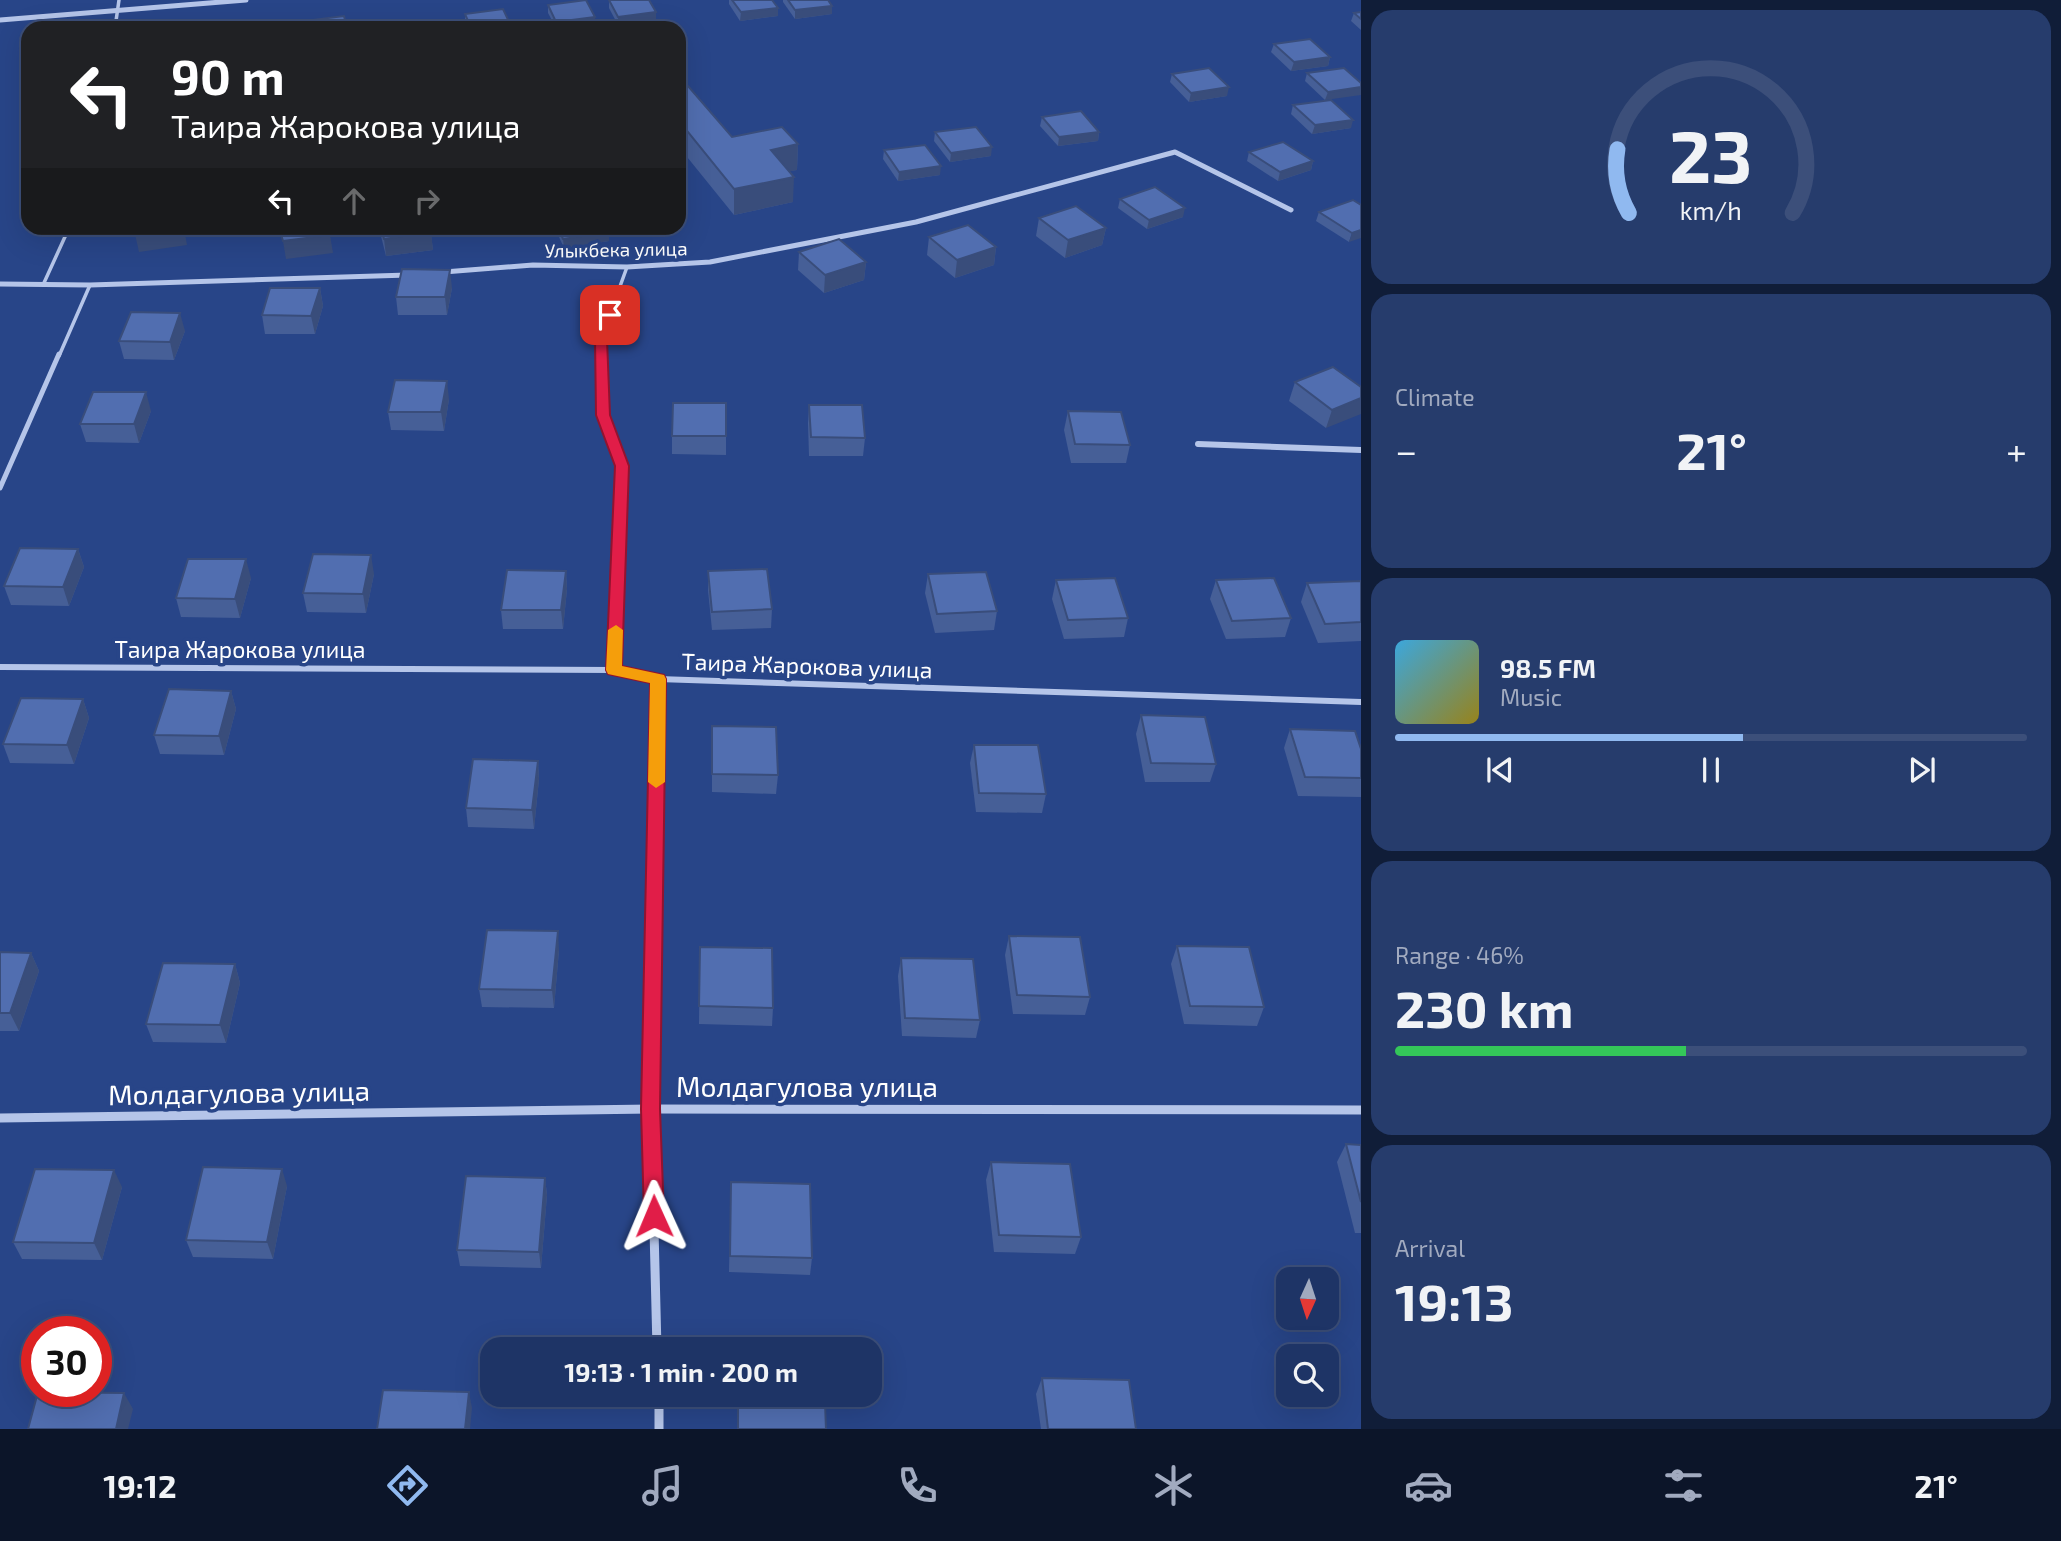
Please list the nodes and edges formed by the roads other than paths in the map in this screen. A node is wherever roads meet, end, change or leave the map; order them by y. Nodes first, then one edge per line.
1 (118, 0) edge
2 (246, 0) edge
3 (118, 10) junction
4 (0, 20) edge
5 (116, 21) edge
6 (1291, 210) dead end
7 (66, 235) edge
8 (626, 267) junction
9 (438, 272) edge
10 (411, 274) edge
11 (0, 284) edge
12 (43, 285) junction
13 (90, 285) junction
14 (1198, 444) dead end
15 (1361, 450) edge
16 (0, 488) edge
17 (0, 667) edge
18 (614, 670) junction
19 (658, 679) junction
20 (1361, 702) edge
21 (651, 1109) junction
22 (1361, 1110) edge
23 (0, 1118) edge
24 (657, 1337) edge
25 (659, 1407) edge
26 (659, 1429) edge

1 - 3 lane
2 - 3 street
3 - 4 street
3 - 5 lane
6 - 8 street, Улыкбека улица
7 - 12 lane
8 - 9 street, Улыкбека улица
8 - 18 lane
10 - 13 street
11 - 12 street
12 - 13 street
13 - 16 lane
14 - 15 street
17 - 18 street, Таира Жарокова улица
18 - 19 street, Таира Жарокова улица
19 - 20 street, Таира Жарокова улица
19 - 21 street
21 - 22 street, Молдагулова улица
21 - 23 street, Молдагулова улица
21 - 24 street
25 - 26 street

